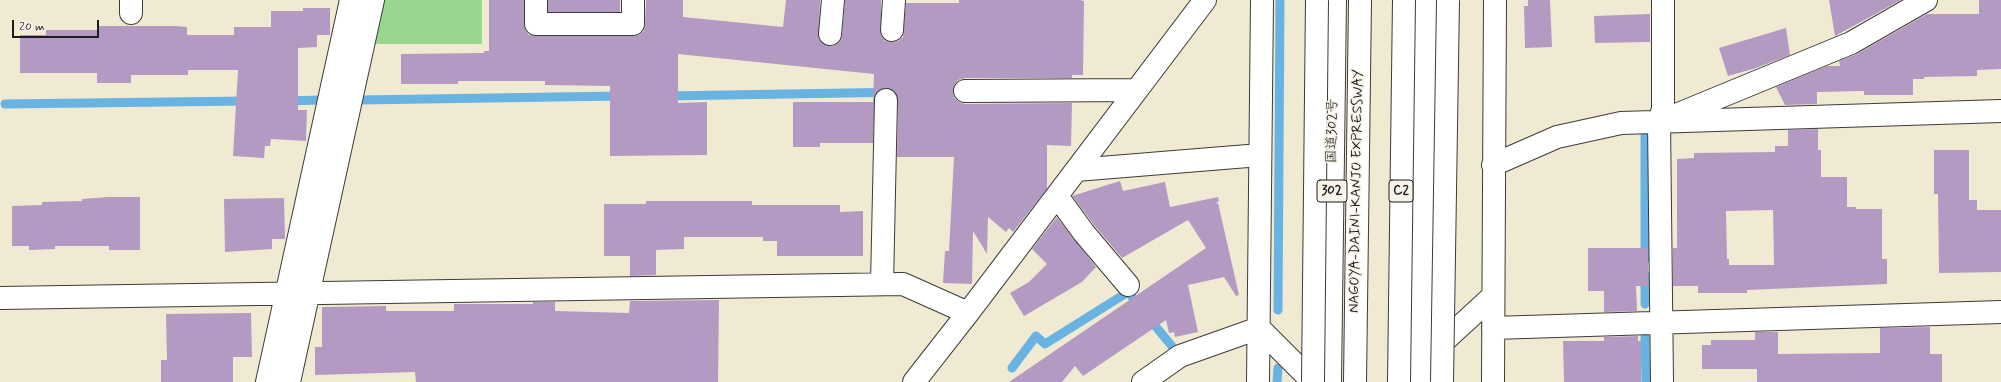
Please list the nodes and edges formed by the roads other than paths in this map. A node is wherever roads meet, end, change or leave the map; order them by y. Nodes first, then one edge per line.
1 (351, 0) edge
2 (373, 0) edge
3 (536, 0) edge
4 (633, 0) edge
5 (833, 0) edge
6 (894, 0) edge
7 (1205, 0) edge
8 (1262, 0) edge
9 (1317, 0) edge
10 (1335, 0) edge
11 (1360, 0) edge
12 (1404, 0) edge
13 (1427, 0) edge
14 (1448, 0) edge
15 (1495, 0) edge
16 (1663, 0) edge
17 (1926, 0) edge
18 (892, 30) dead end
19 (830, 34) dead end
20 (1137, 90) junction
21 (965, 91) dead end
22 (886, 100) dead end
23 (2001, 111) edge
24 (1659, 122) junction
25 (1260, 155) junction
26 (1493, 165) junction
27 (1076, 170) junction
28 (1056, 196) junction
29 (882, 284) junction
30 (1128, 286) dead end
31 (297, 293) junction
32 (1493, 296) junction
33 (0, 298) edge
34 (2001, 312) edge
35 (968, 313) junction
36 (1661, 322) junction
37 (1259, 328) junction
38 (1493, 328) junction
39 (1423, 372) edge
40 (267, 382) edge
41 (289, 382) edge
42 (914, 382) edge
43 (1143, 382) edge
44 (1258, 382) edge
45 (1313, 382) edge
46 (1330, 382) edge
47 (1355, 382) edge
48 (1399, 382) edge
49 (1442, 382) edge
50 (1492, 382) edge
51 (1662, 382) edge

1 - 31 main road
2 - 31 main road
3 - 4 main road
5 - 19 main road
6 - 18 main road
7 - 20 main road
8 - 25 main road
9 - 45 main road, bridge
10 - 46 main road, 国道302号 / 302
11 - 47 main road, NAGOYA-DAINI-KANJO EXPRESSWAY
12 - 48 main road, C2
13 - 39 main road
14 - 49 main road, bridge
15 - 26 main road
16 - 24 main road
17 - 24 main road
20 - 21 main road
20 - 27 main road
22 - 29 main road
23 - 24 main road
24 - 26 main road
24 - 36 main road
25 - 27 main road
25 - 37 main road
26 - 32 main road
27 - 28 main road
28 - 30 main road
28 - 35 main road
29 - 31 main road
29 - 35 main road
31 - 33 main road
31 - 40 main road
31 - 41 main road
32 - 38 main road
32 - 39 main road
34 - 36 main road
35 - 42 main road
36 - 38 main road
36 - 51 main road
37 - 43 main road
37 - 44 main road
37 - 45 main road
38 - 50 main road

